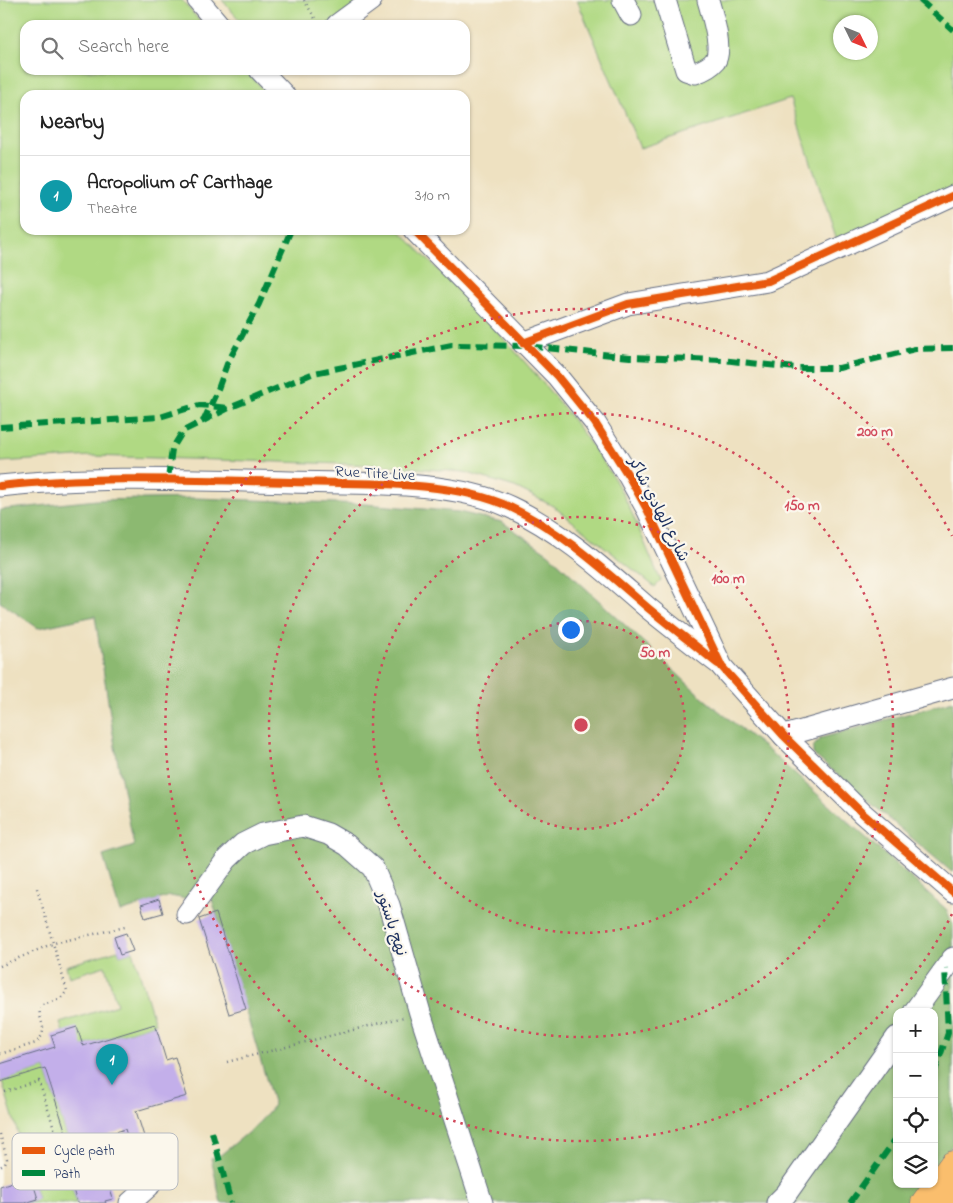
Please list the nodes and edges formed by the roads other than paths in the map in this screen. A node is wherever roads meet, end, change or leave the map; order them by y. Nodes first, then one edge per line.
1 (198, 0) edge
2 (370, 0) edge
3 (666, 0) edge
4 (708, 0) edge
5 (215, 20) edge
6 (344, 20) edge
7 (269, 75) edge
8 (280, 90) edge
9 (953, 196) edge
10 (419, 235) edge
11 (523, 343) junction
12 (0, 486) edge
13 (722, 667) junction
14 (953, 688) edge
15 (784, 736) junction
16 (953, 892) edge
17 (187, 914) dead end
18 (953, 958) edge
19 (917, 1008) edge
20 (893, 1043) edge
21 (953, 1165) edge
22 (145, 1190) edge
23 (953, 1200) edge
24 (130, 1203) edge
25 (482, 1203) edge
26 (776, 1203) edge
27 (925, 1203) edge
28 (951, 1203) edge

1 - 5 street
2 - 6 street
3 - 4 street
7 - 8 street
9 - 11 street
10 - 11 street, شارع الهادي شاكر
11 - 13 street, شارع الهادي شاكر
12 - 13 street, Rue Tite Live
13 - 15 street, شارع الهادي شاكر
14 - 15 street
15 - 16 street, شارع الهادي شاكر
17 - 25 street, نهج باستور
18 - 19 street
20 - 26 street
21 - 27 highway
22 - 24 street
23 - 28 highway

